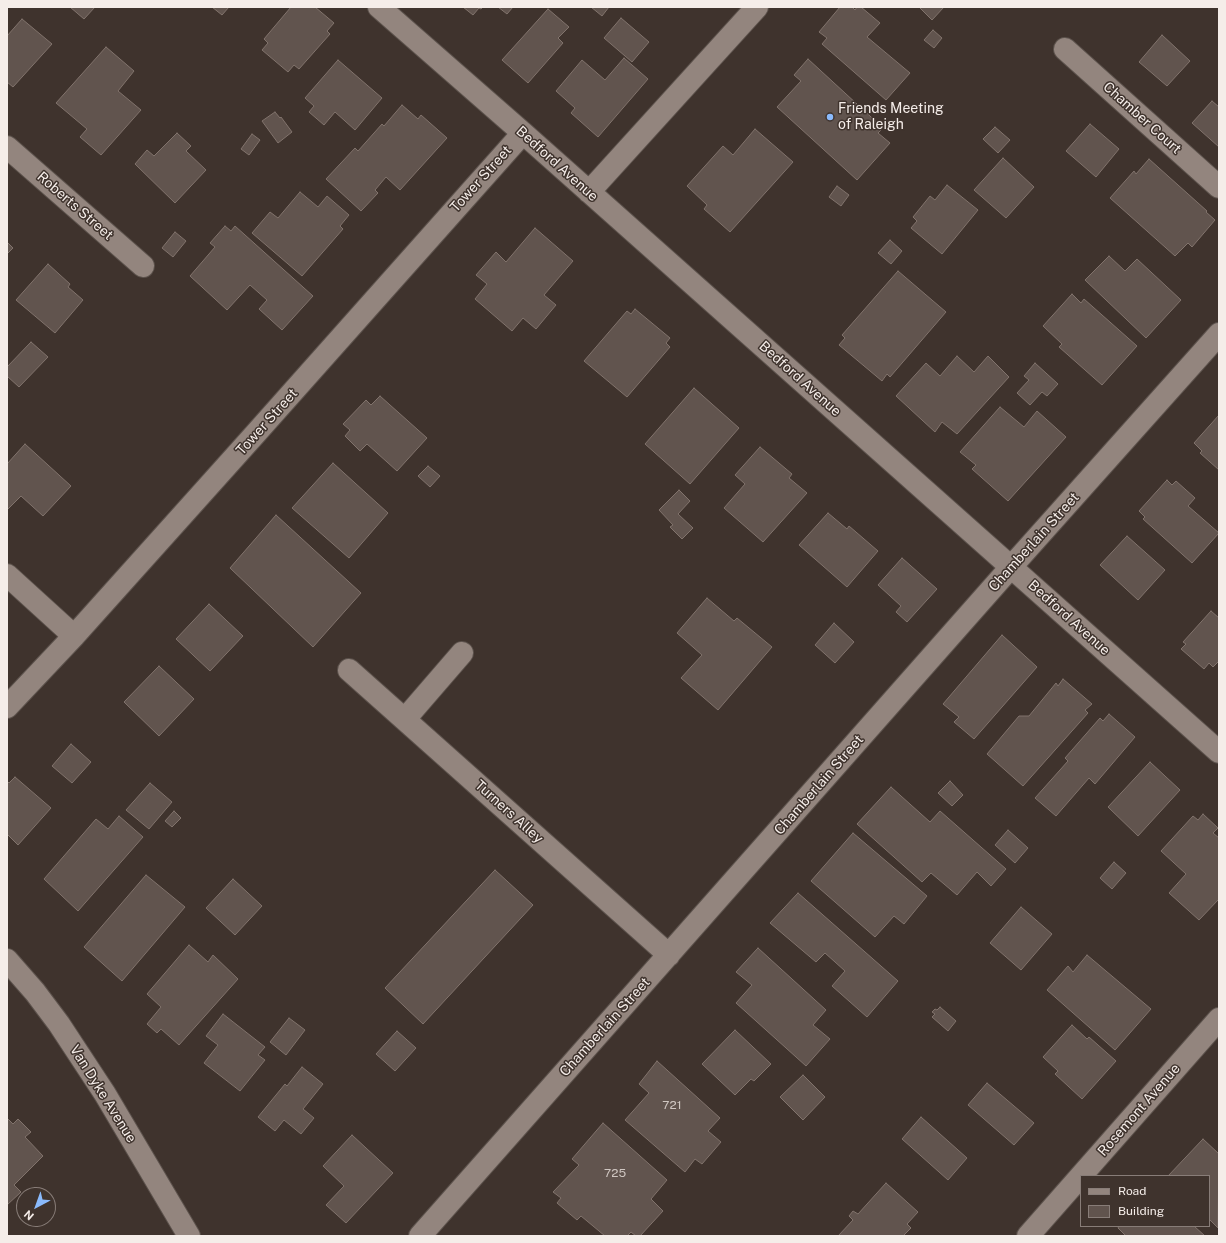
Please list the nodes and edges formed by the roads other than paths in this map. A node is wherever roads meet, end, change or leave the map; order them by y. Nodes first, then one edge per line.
1 (379, 7) edge
2 (757, 7) edge
3 (1065, 49) dead end
4 (522, 133) junction
5 (7, 147) edge
6 (1219, 187) edge
7 (589, 192) junction
8 (143, 266) dead end
9 (1219, 334) edge
10 (1011, 567) junction
11 (7, 575) edge
12 (74, 636) junction
13 (462, 653) dead end
14 (349, 670) dead end
15 (7, 707) edge
16 (405, 718) junction
17 (1219, 752) edge
18 (669, 955) junction
19 (7, 960) edge
20 (1219, 1019) edge
21 (1082, 1175) edge
22 (1080, 1177) edge
23 (189, 1236) edge
24 (420, 1236) edge
25 (1028, 1236) edge

1 - 4 street, Bedford Avenue
2 - 7 street
3 - 6 street, Chamber Court
4 - 7 street, Bedford Avenue
4 - 12 street, Tower Street
5 - 8 street, Roberts Street
7 - 10 street, Bedford Avenue
9 - 10 street, Chamberlain Street
10 - 17 street, Bedford Avenue
10 - 18 street, Chamberlain Street
11 - 12 street
12 - 15 street, Tower Street
13 - 16 street
14 - 16 street, Turners Alley
16 - 18 street, Turners Alley
18 - 24 street, Chamberlain Street
19 - 23 street, Van Dyke Avenue
20 - 21 street, Rosemont Avenue
22 - 25 street, Rosemont Avenue

